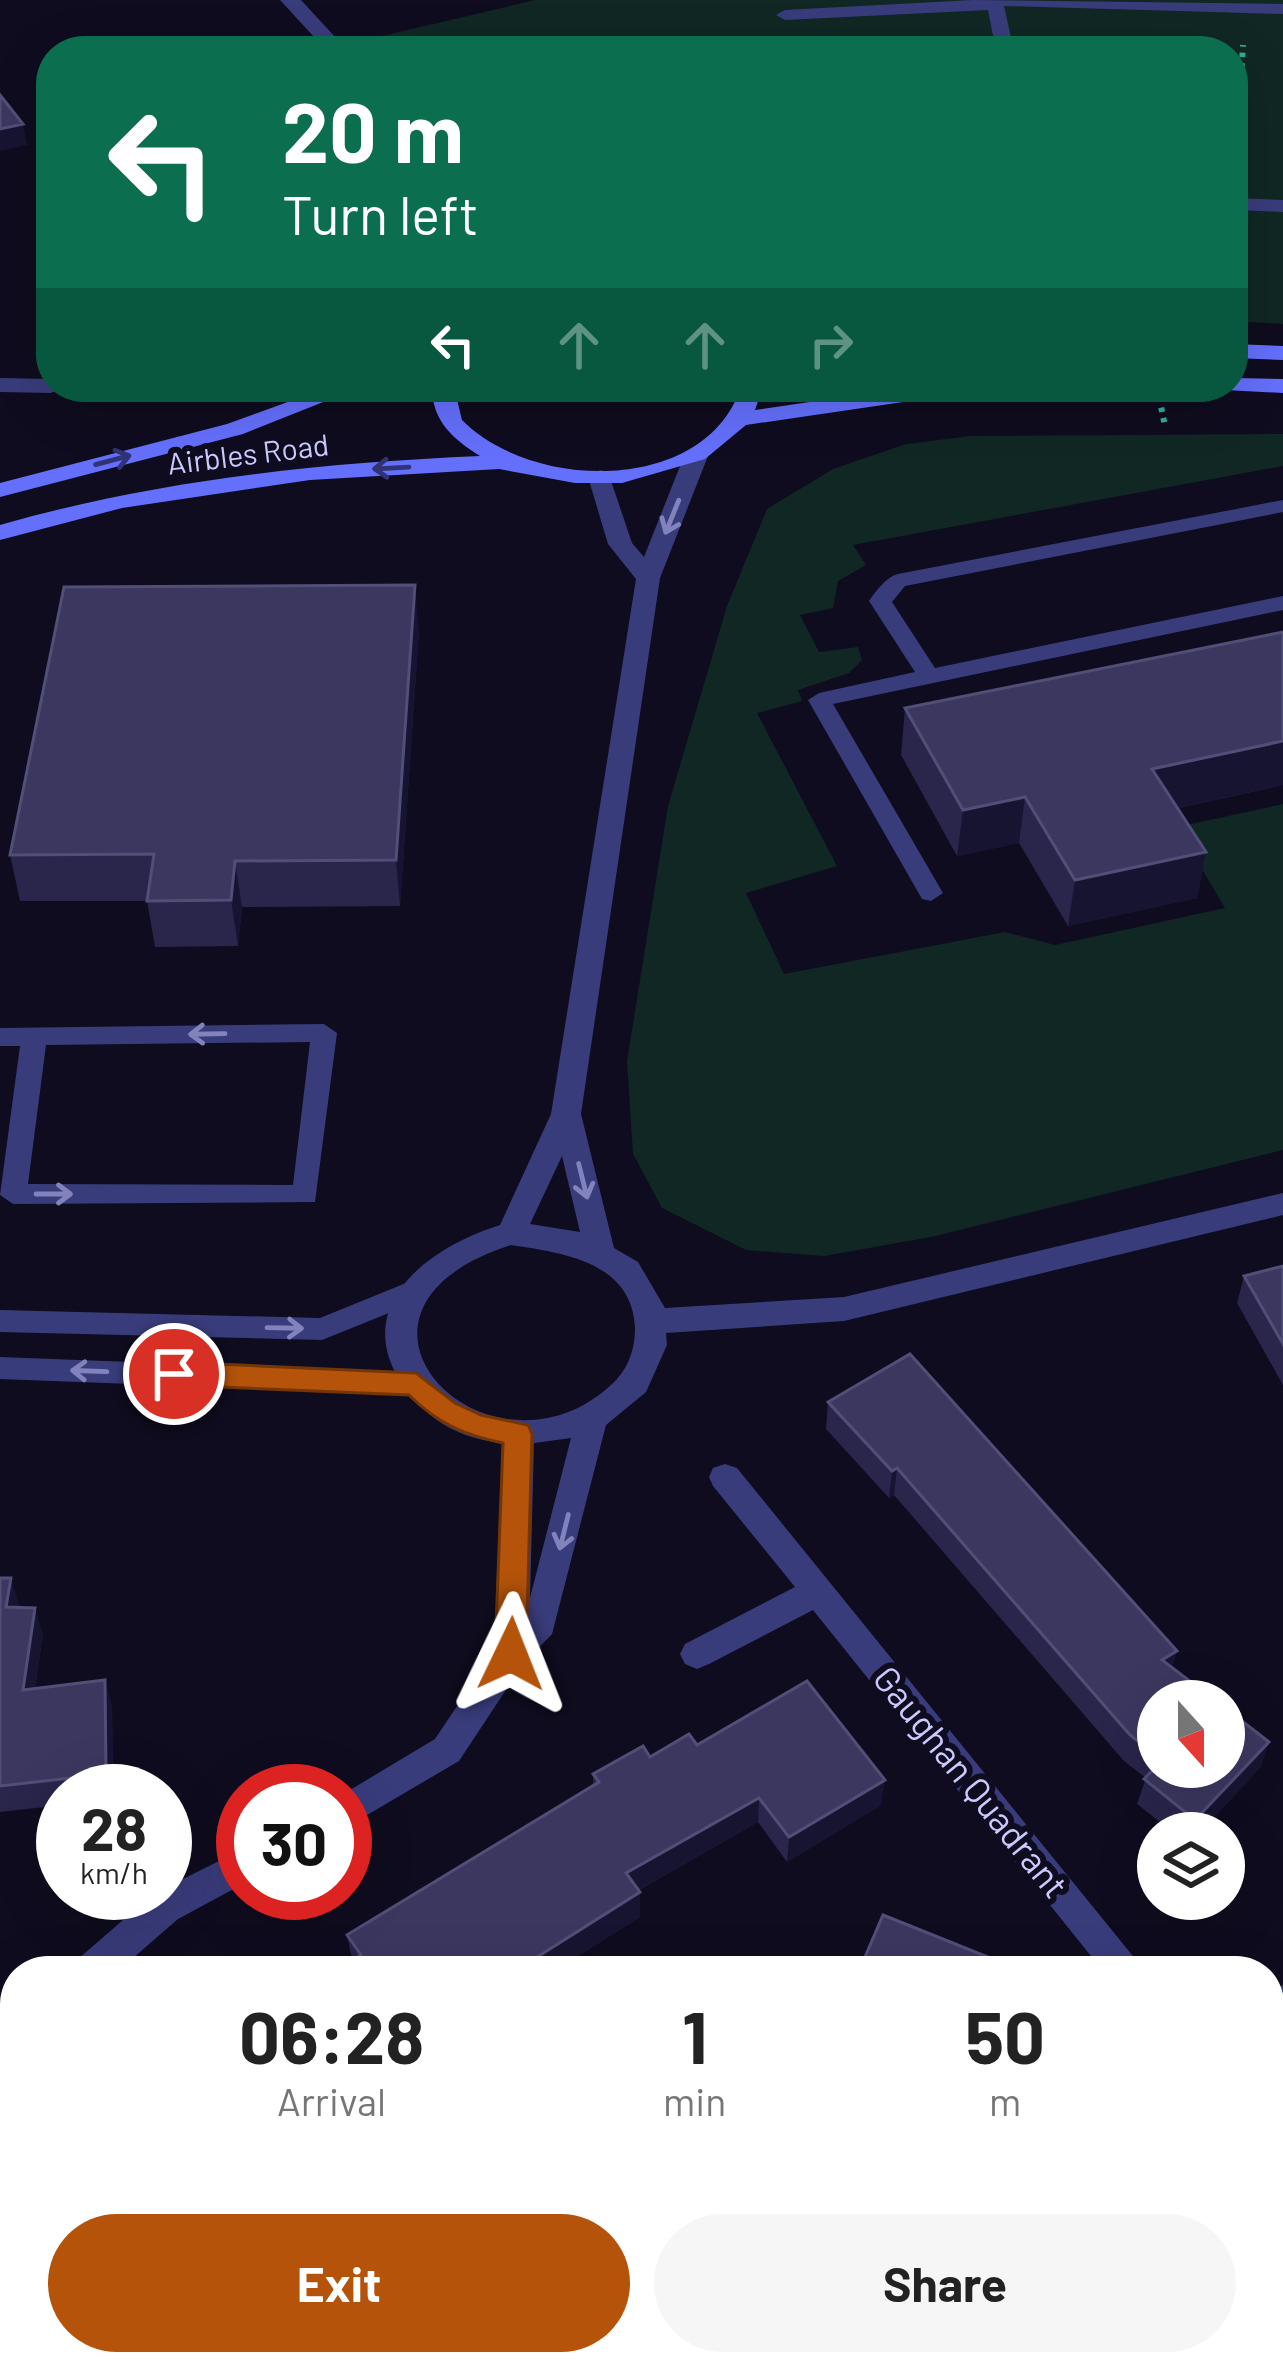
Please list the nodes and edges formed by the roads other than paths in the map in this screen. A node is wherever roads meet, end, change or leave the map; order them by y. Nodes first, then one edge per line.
1 (290, 0) edge
2 (994, 2) edge
3 (1283, 10) edge
4 (784, 15) dead end
5 (324, 36) edge
6 (1002, 36) edge
7 (1248, 205) edge
8 (1283, 206) edge
9 (1248, 352) edge
10 (1283, 353) edge
11 (0, 385) edge
12 (1248, 385) edge
13 (36, 386) edge
14 (1283, 386) edge
15 (309, 402) edge
16 (440, 402) edge
17 (747, 402) edge
18 (856, 402) edge
19 (742, 419) junction
20 (696, 456) junction
21 (507, 462) junction
22 (600, 477) junction
23 (0, 490) edge
24 (1283, 506) edge
25 (0, 533) edge
26 (648, 578) junction
27 (1283, 603) edge
28 (929, 676) junction
29 (931, 893) dead end
30 (34, 1036) junction
31 (0, 1037) edge
32 (566, 1114) junction
33 (1283, 1204) edge
34 (511, 1233) junction
35 (599, 1247) junction
36 (411, 1292) junction
37 (0, 1321) edge
38 (655, 1321) junction
39 (0, 1368) edge
40 (416, 1384) junction
41 (592, 1418) junction
42 (518, 1434) junction
43 (725, 1477) dead end
44 (818, 1592) junction
45 (511, 1654) junction
46 (697, 1654) dead end
47 (372, 1798) edge
48 (216, 1880) edge
49 (109, 1956) edge
50 (1114, 1956) edge

1 - 5 street
2 - 3 lane
2 - 4 lane
2 - 6 lane
7 - 8 lane
9 - 10 main road
11 - 13 street
12 - 14 main road
23 -> 15 main road, Airbles Road
16 - 21 main road, Airbles Road
17 - 19 main road
18 - 19 main road
19 - 20 main road, Airbles Road
20 - 22 main road, Airbles Road
20 -> 26 street
21 - 22 main road, Airbles Road
21 -> 25 main road, Airbles Road
22 - 26 street
24 - 28 lane
26 - 32 street
27 - 28 lane
28 - 29 lane
30 -> 30 lane
30 - 31 lane
32 - 34 street
32 -> 35 street
33 - 38 street
34 - 35 street
34 - 36 street
35 - 38 street
37 -> 36 lane
36 - 40 street
38 - 41 street
40 -> 39 lane
40 - 42 street
41 - 42 street
41 -> 45 street
42 - 45 street
43 - 44 street, Gaughan Quadrant
44 - 46 street
44 - 50 street, Gaughan Quadrant
45 - 47 street
48 - 49 street

